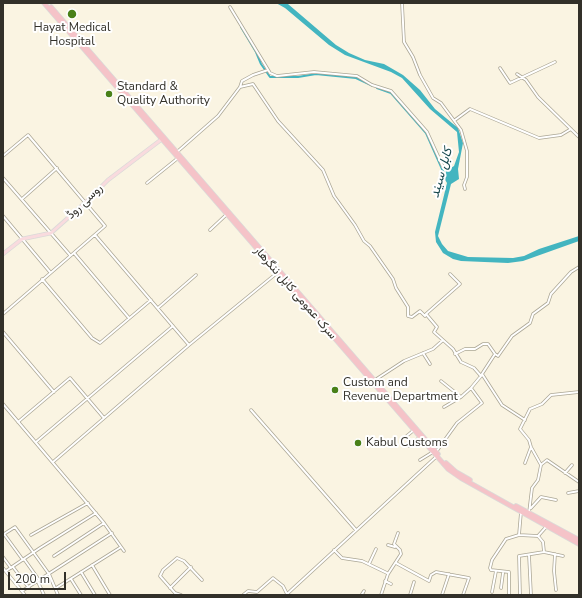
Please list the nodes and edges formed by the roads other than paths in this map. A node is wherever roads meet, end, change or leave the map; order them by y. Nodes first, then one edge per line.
1 (44, 3) edge
2 (48, 3) edge
3 (402, 3) edge
4 (230, 7) dead end
5 (53, 11) junction
6 (76, 38) junction
7 (555, 62) dead end
8 (500, 68) dead end
9 (268, 70) junction
10 (518, 74) dead end
11 (520, 77) junction
12 (240, 86) junction
13 (455, 120) junction
14 (571, 129) junction
15 (579, 137) edge
16 (162, 139) junction
17 (177, 152) junction
18 (3, 156) edge
19 (178, 158) junction
20 (442, 167) dead end
21 (57, 168) junction
22 (3, 178) edge
23 (147, 183) dead end
24 (465, 189) dead end
25 (209, 190) junction
26 (22, 199) junction
27 (86, 202) junction
28 (227, 214) junction
29 (3, 216) edge
30 (210, 230) dead end
31 (51, 233) junction
32 (96, 235) junction
33 (22, 239) junction
34 (74, 253) junction
35 (3, 254) edge
36 (71, 256) junction
37 (579, 267) edge
38 (50, 272) junction
39 (279, 272) junction
40 (450, 274) dead end
41 (196, 275) dead end
42 (42, 279) junction
43 (151, 300) junction
44 (158, 308) junction
45 (3, 314) edge
46 (426, 314) junction
47 (129, 318) junction
48 (173, 326) junction
49 (3, 332) edge
50 (442, 341) junction
51 (189, 345) junction
52 (423, 353) junction
53 (455, 354) junction
54 (495, 354) junction
55 (430, 364) dead end
56 (482, 375) junction
57 (375, 380) junction
58 (441, 380) dead end
59 (471, 388) junction
60 (54, 392) junction
61 (579, 392) edge
62 (461, 397) junction
63 (87, 398) junction
64 (3, 404) edge
65 (444, 407) dead end
66 (251, 410) dead end
67 (104, 418) junction
68 (525, 420) junction
69 (18, 422) junction
70 (414, 430) junction
71 (420, 437) junction
72 (403, 439) dead end
73 (36, 442) junction
74 (409, 446) dead end
75 (531, 447) junction
76 (436, 454) junction
77 (420, 460) dead end
78 (53, 462) junction
79 (525, 463) dead end
80 (542, 465) junction
81 (572, 465) dead end
82 (565, 473) junction
83 (578, 481) edge
84 (579, 490) edge
85 (568, 493) dead end
86 (556, 500) dead end
87 (88, 503) junction
88 (521, 511) junction
89 (530, 511) junction
90 (96, 513) junction
91 (104, 523) junction
92 (547, 526) junction
93 (356, 530) junction
94 (112, 532) junction
95 (398, 533) dead end
96 (31, 535) dead end
97 (519, 535) junction
98 (538, 536) junction
99 (579, 540) edge
100 (579, 544) edge
101 (388, 545) dead end
102 (121, 547) junction
103 (395, 547) junction
104 (376, 549) dead end
105 (334, 550) junction
106 (124, 551) dead end
107 (33, 552) junction
108 (544, 552) junction
109 (555, 554) junction
110 (529, 555) junction
111 (3, 556) edge
112 (54, 556) dead end
113 (563, 556) dead end
114 (23, 559) junction
115 (396, 563) junction
116 (369, 564) junction
117 (92, 565) junction
118 (12, 567) junction
119 (191, 567) junction
120 (3, 568) edge
121 (6, 571) junction
122 (496, 571) junction
123 (81, 572) junction
124 (503, 572) junction
125 (49, 574) junction
126 (388, 574) junction
127 (449, 574) junction
128 (71, 579) junction
129 (202, 580) dead end
130 (39, 581) junction
131 (385, 581) junction
132 (414, 582) dead end
133 (391, 584) dead end
134 (29, 588) junction
135 (56, 588) junction
136 (170, 588) junction
137 (501, 588) dead end
138 (364, 590) dead end
139 (556, 590) dead end
140 (22, 591) junction
141 (492, 592) dead end
142 (287, 594) edge
143 (25, 595) edge
144 (44, 595) edge
145 (58, 595) edge
146 (80, 595) edge
147 (95, 595) edge
148 (110, 595) edge
149 (181, 595) edge
150 (243, 595) edge
151 (364, 595) edge
152 (381, 595) edge
153 (410, 595) edge
154 (442, 595) edge
155 (463, 595) edge
156 (509, 595) edge
157 (520, 595) edge
158 (531, 595) edge

1 - 5 highway, سرک عمومی کابل ننگرهار
2 - 5 highway, سرک عمومی کابل ننگرهار
3 - 13 street
4 - 9 street
5 - 6 highway, سرک عمومی کابل ننگرهار
6 - 16 highway, سرک عمومی کابل ننگرهار
6 - 17 highway, سرک عمومی کابل ننگرهار
7 - 11 street
8 - 11 street
9 - 12 street
9 - 20 street
10 - 11 street
11 - 14 street
12 - 17 street
12 - 46 street
13 - 14 street
13 - 24 street
14 - 15 street
16 - 19 highway, سرک عمومی کابل ننگرهار
16 - 27 main road, روسی روڈ
17 - 25 highway, سرک عمومی کابل ننگرهار
18 - 21 street
19 - 23 street
19 - 25 highway, سرک عمومی کابل ننگرهار
21 - 26 street
21 - 27 street
22 - 26 street
25 - 28 highway, سرک عمومی کابل ننگرهار
25 - 39 highway, سرک عمومی کابل ننگرهار
26 - 31 street
27 - 31 main road, روسی روڈ
27 - 32 street
28 - 30 street
28 - 39 highway, سرک عمومی کابل ننگرهار
29 - 33 street
31 - 33 main road, روسی روڈ
31 - 36 street
32 - 34 street
32 - 43 street
33 - 35 main road, روسی روڈ
33 - 38 street
34 - 36 street
34 - 47 street
36 - 38 street
37 - 54 street
38 - 42 street
39 - 51 street
39 - 57 highway, سرک عمومی کابل ننگرهار
39 - 70 highway, سرک عمومی کابل ننگرهار
40 - 46 street
41 - 44 street
42 - 45 street
42 - 47 street
43 - 44 street
43 - 47 street
44 - 48 street
46 - 50 street
48 - 51 street
48 - 63 street
49 - 60 street
50 - 52 street
50 - 53 street
51 - 67 street
52 - 55 street
52 - 57 street
53 - 54 street
53 - 56 street
54 - 56 street
56 - 59 street
56 - 68 street
57 - 76 highway, سرک عمومی کابل ننگرهار
58 - 62 street
59 - 62 street
59 - 76 street
60 - 63 street
60 - 69 street
61 - 68 street
62 - 65 street
63 - 67 street
63 - 73 street
64 - 69 street
66 - 93 street
67 - 78 street
68 - 75 street
69 - 73 street
70 - 71 highway, سرک عمومی کابل ننگرهار
70 - 72 street
71 - 74 street
71 - 76 highway, سرک عمومی کابل ننگرهار
73 - 78 street
75 - 79 street
75 - 80 street
76 - 77 street
76 - 88 highway, سرک عمومی کابل ننگرهار
76 - 89 highway, سرک عمومی کابل ننگرهار
76 - 93 street
78 - 87 street
80 - 82 street
80 - 89 street
81 - 82 street
82 - 83 street
84 - 85 street
86 - 89 street
87 - 90 street
87 - 96 street
88 - 92 highway, سرک عمومی کابل ننگرهار
88 - 97 street
89 - 99 highway, سرک عمومی کابل ننگرهار
90 - 91 street
90 - 107 street
91 - 94 street
91 - 112 street
92 - 98 street
92 - 100 highway, سرک عمومی کابل ننگرهار
93 - 105 street
94 - 102 street
94 - 125 street
95 - 103 street
97 - 98 street
97 - 122 street
98 - 108 street
101 - 103 street
102 - 106 street
102 - 117 street
103 - 115 street
104 - 116 street
105 - 116 street
105 - 142 street
107 - 114 street
107 - 114 street
107 - 125 street
108 - 109 street
108 - 110 street
109 - 113 street
109 - 139 street
110 - 157 street
110 - 158 street
111 - 118 street
114 - 118 street
114 - 130 street
115 - 126 street
115 - 127 street
116 - 126 street
117 - 123 street
117 - 148 street
118 - 121 street
118 - 134 street
119 - 129 street
119 - 136 street
119 - 136 street
120 - 121 street
121 - 140 street
122 - 124 street
122 - 141 street
123 - 128 street
123 - 147 street
124 - 137 street
124 - 156 street
125 - 130 street
125 - 135 street
126 - 131 street
127 - 154 street
127 - 155 street
128 - 135 street
128 - 146 street
130 - 134 street
130 - 144 street
131 - 133 street
131 - 152 street
132 - 153 street
134 - 140 street
135 - 145 street
136 - 149 street
138 - 151 street
140 - 143 street
142 - 150 street

